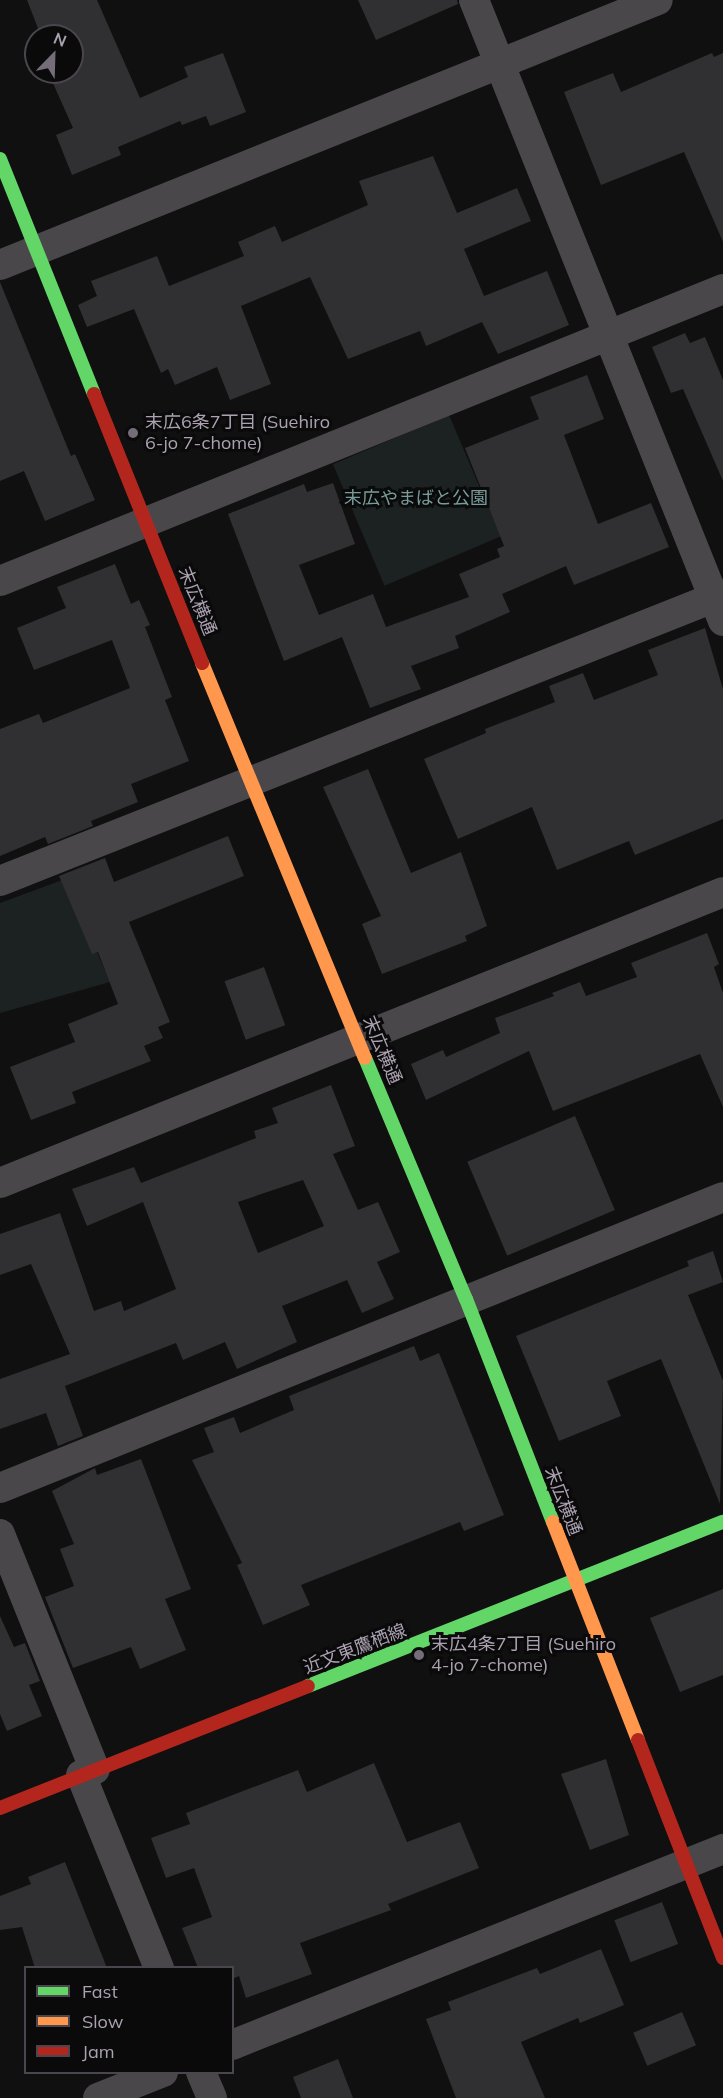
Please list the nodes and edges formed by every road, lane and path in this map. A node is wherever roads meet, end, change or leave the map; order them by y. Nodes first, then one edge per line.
1 (474, 0) edge
2 (658, 0) edge
3 (499, 64) junction
4 (0, 159) edge
5 (37, 251) junction
6 (0, 265) edge
7 (723, 289) edge
8 (609, 335) junction
9 (146, 522) junction
10 (0, 581) edge
11 (720, 604) edge
12 (248, 780) junction
13 (0, 881) edge
14 (723, 892) edge
15 (357, 1038) junction
16 (0, 1183) edge
17 (723, 1197) edge
18 (466, 1299) junction
19 (0, 1488) edge
20 (723, 1521) edge
21 (0, 1534) edge
22 (575, 1582) junction
23 (88, 1772) junction
24 (0, 1809) edge
25 (723, 1849) edge
26 (684, 1866) junction
27 (723, 1958) edge
28 (158, 1966) edge
29 (234, 2044) edge
30 (160, 2074) edge
31 (201, 2074) edge
32 (98, 2098) edge
33 (212, 2098) edge

1 - 3 street
2 - 3 street
3 - 5 street
3 - 8 street
4 - 5 street, 末広横通
5 - 6 street
5 - 9 street, 末広横通
7 - 8 street
8 - 9 street
8 - 11 street
9 - 10 street
9 - 12 street, 末広横通
11 - 12 street
12 - 13 street
12 - 15 street, 末広横通
14 - 15 street
15 - 16 street
15 - 18 street, 末広横通
17 - 18 street
18 - 19 street
18 - 22 street, 末広横通
20 - 22 street, 近文東鷹栖線
21 - 23 street
22 - 23 street, 近文東鷹栖線
22 - 26 street, 末広横通
23 - 24 street, 近文東鷹栖線
23 - 28 street
25 - 26 street
26 - 27 street, 末広横通
26 - 29 street
30 - 32 street
31 - 33 street

